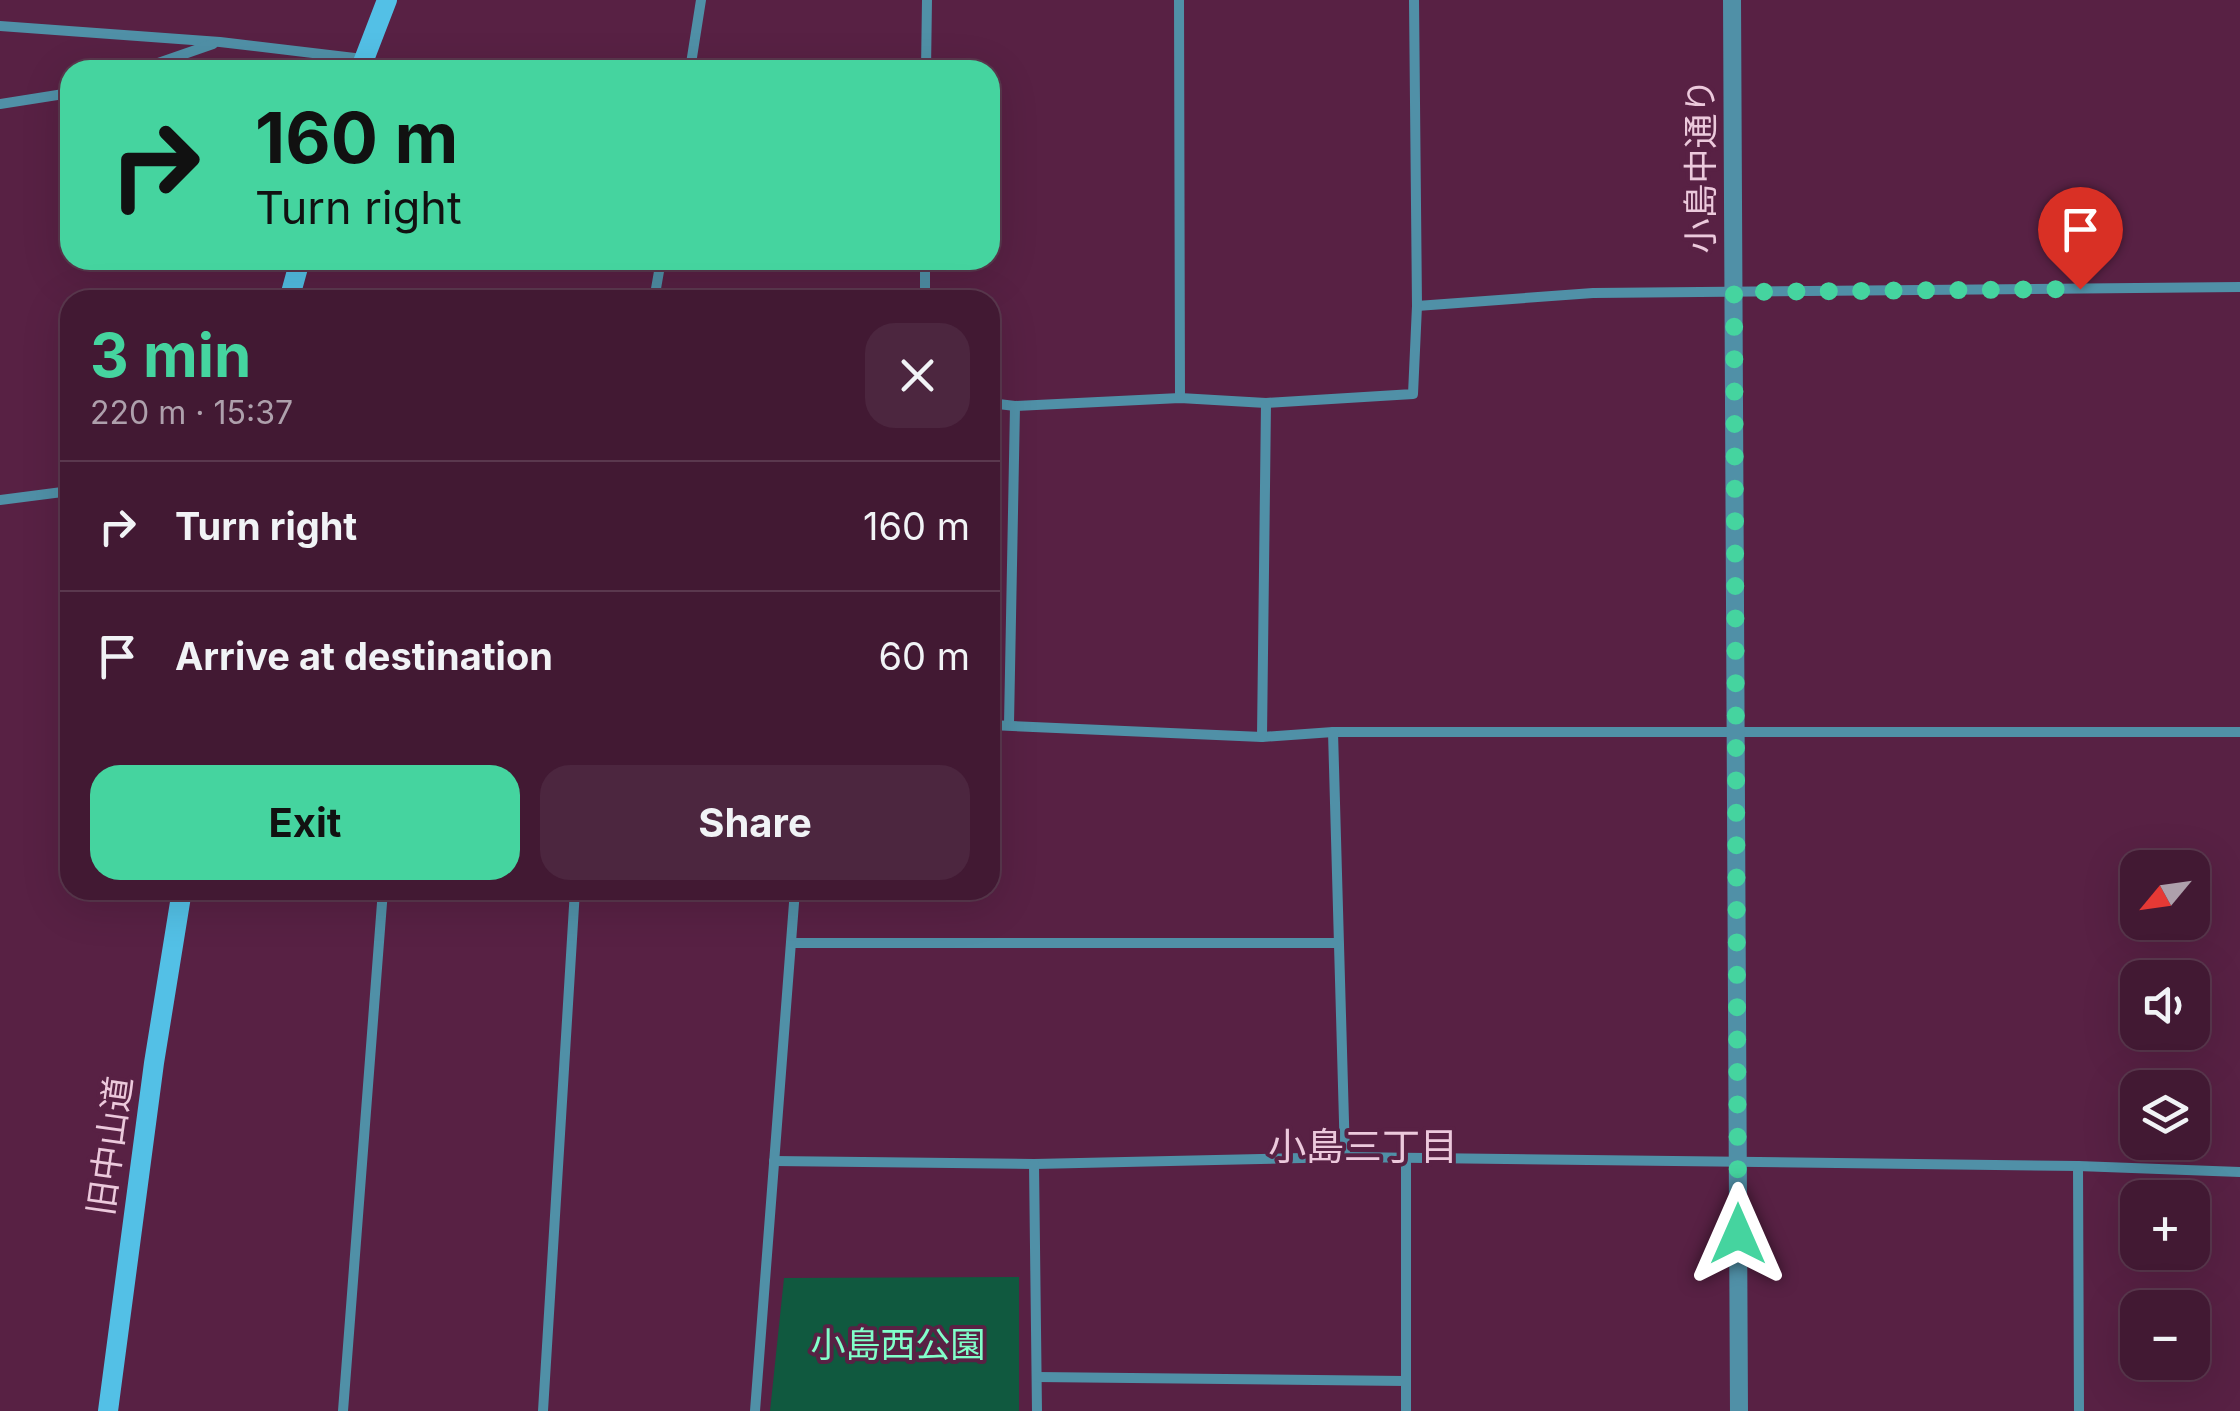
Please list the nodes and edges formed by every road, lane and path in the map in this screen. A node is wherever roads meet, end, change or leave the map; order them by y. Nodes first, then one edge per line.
1 (388, 0) edge
2 (701, 0) edge
3 (927, 0) edge
4 (1179, 0) edge
5 (1414, 0) edge
6 (1732, 0) edge
7 (0, 26) edge
8 (220, 42) junction
9 (167, 60) edge
10 (336, 60) edge
11 (364, 60) edge
12 (692, 60) edge
13 (926, 60) edge
14 (60, 95) edge
15 (0, 104) edge
16 (2240, 288) edge
17 (1734, 292) junction
18 (1417, 306) junction
19 (1180, 398) junction
20 (1266, 403) junction
21 (1000, 404) edge
22 (1015, 406) junction
23 (60, 492) edge
24 (0, 500) edge
25 (1000, 724) edge
26 (1009, 724) junction
27 (1333, 732) junction
28 (1736, 732) junction
29 (2240, 732) edge
30 (1262, 737) junction
31 (180, 900) edge
32 (382, 900) edge
33 (574, 900) edge
34 (794, 900) edge
35 (790, 943) junction
36 (1338, 943) junction
37 (1346, 1157) junction
38 (1406, 1160) junction
39 (774, 1161) junction
40 (1738, 1163) junction
41 (1034, 1164) junction
42 (2078, 1166) junction
43 (2240, 1172) edge
44 (1037, 1378) junction
45 (1405, 1381) junction
46 (108, 1411) edge
47 (343, 1411) edge
48 (544, 1411) edge
49 (755, 1411) edge
50 (1037, 1411) edge
51 (1406, 1411) edge
52 (1739, 1411) edge
53 (2078, 1411) edge

1 - 11 main road
2 - 12 street
3 - 13 street
4 - 19 street
5 - 18 street
6 - 17 street, 小島中通り
7 - 8 street
8 - 9 street
8 - 10 street
14 - 15 street
16 - 17 street
17 - 18 street
17 - 28 street, 小島中通り
18 - 20 street
19 - 20 street
19 - 22 street
20 - 30 street
21 - 22 street
22 - 26 street
23 - 24 street
25 - 26 street
26 - 30 street
27 - 28 street
27 - 30 street
27 - 36 street
28 - 29 street
28 - 40 street, 小島中通り
31 - 46 main road, 旧中山道
32 - 47 street
33 - 48 street
34 - 35 street
35 - 36 street
35 - 39 street
36 - 37 street
37 - 38 street
37 - 41 street
38 - 40 street
38 - 45 street
39 - 41 street
39 - 49 street
40 - 42 street
40 - 52 street, 小島中通り
41 - 44 street
42 - 43 street
42 - 53 street
44 - 45 street
44 - 50 street
45 - 51 street

